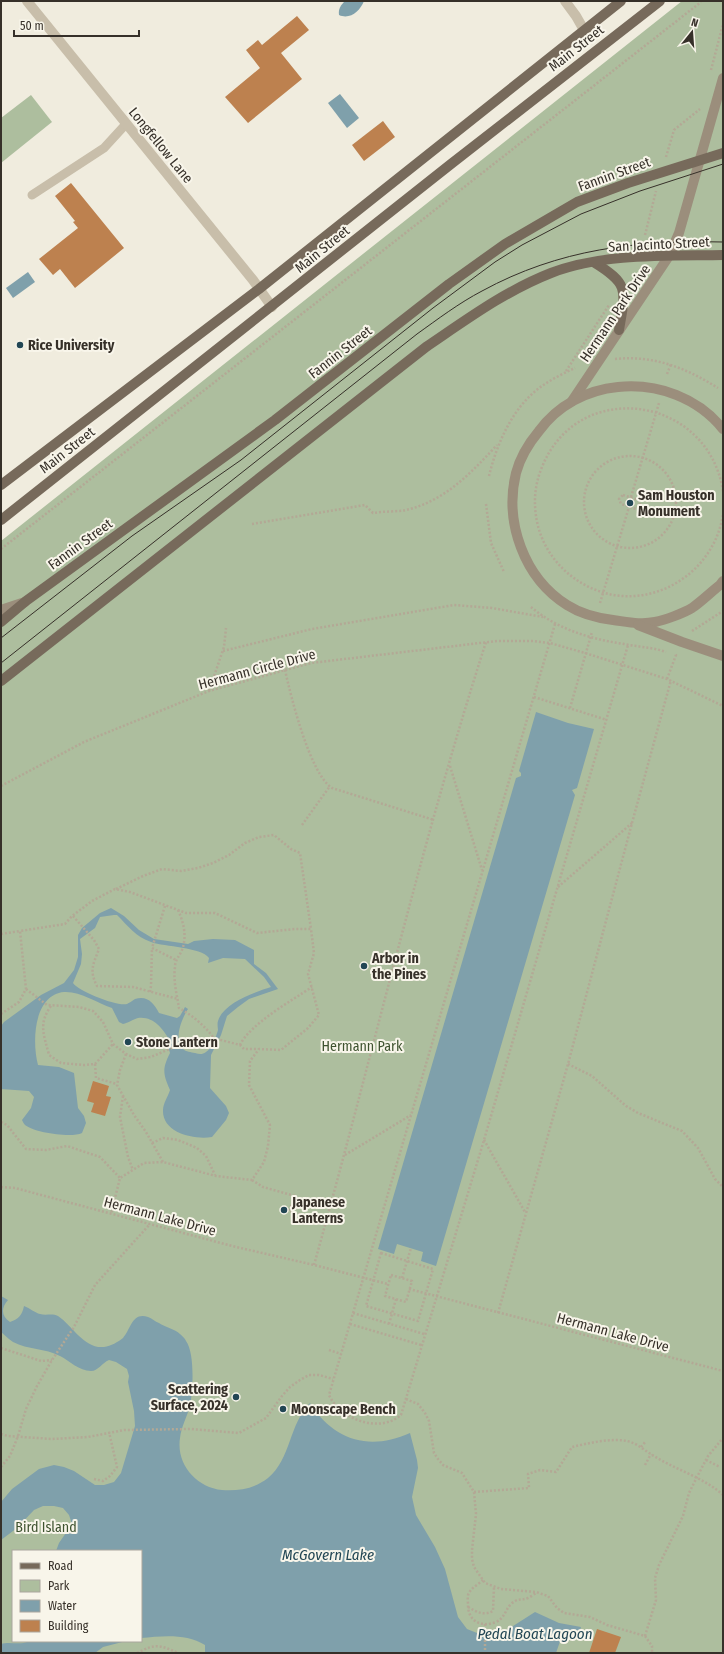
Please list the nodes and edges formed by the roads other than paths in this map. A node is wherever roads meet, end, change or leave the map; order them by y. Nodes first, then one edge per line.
1 (27, 1) edge
2 (565, 1) edge
3 (621, 1) edge
4 (660, 1) edge
5 (584, 30) junction
6 (723, 78) edge
7 (126, 124) junction
8 (723, 153) edge
9 (701, 159) junction
10 (32, 195) dead end
11 (723, 255) edge
12 (669, 256) junction
13 (595, 262) junction
14 (259, 289) junction
15 (272, 307) junction
16 (619, 330) junction
17 (572, 400) junction
18 (723, 429) edge
19 (1, 486) edge
20 (1, 520) edge
21 (723, 581) edge
22 (26, 601) junction
23 (1, 610) edge
24 (1, 622) edge
25 (636, 624) junction
26 (723, 656) edge
27 (1, 681) edge

1 - 7 street, Longfellow Lane
2 - 5 street
3 - 5 main road, Main Street
4 - 15 main road, Main Street
5 - 14 main road, Main Street
6 - 9 street, Hermann Park Drive
7 - 10 lane
7 - 14 street, Longfellow Lane
8 - 9 main road, Fannin Street
9 - 12 street, Hermann Park Drive
9 - 22 main road, Fannin Street
11 - 12 main road, San Jacinto Street
12 - 13 main road, San Jacinto Street
12 - 16 street, Hermann Park Drive
13 - 16 main road
13 - 27 main road, San Jacinto Street
14 - 15 street, Longfellow Lane
14 - 19 main road, Main Street
15 - 20 main road, Main Street
16 - 17 street, Hermann Park Drive
17 - 18 street
17 - 25 street
21 - 25 street
22 - 23 street
22 - 24 main road, Fannin Street
25 - 26 street

